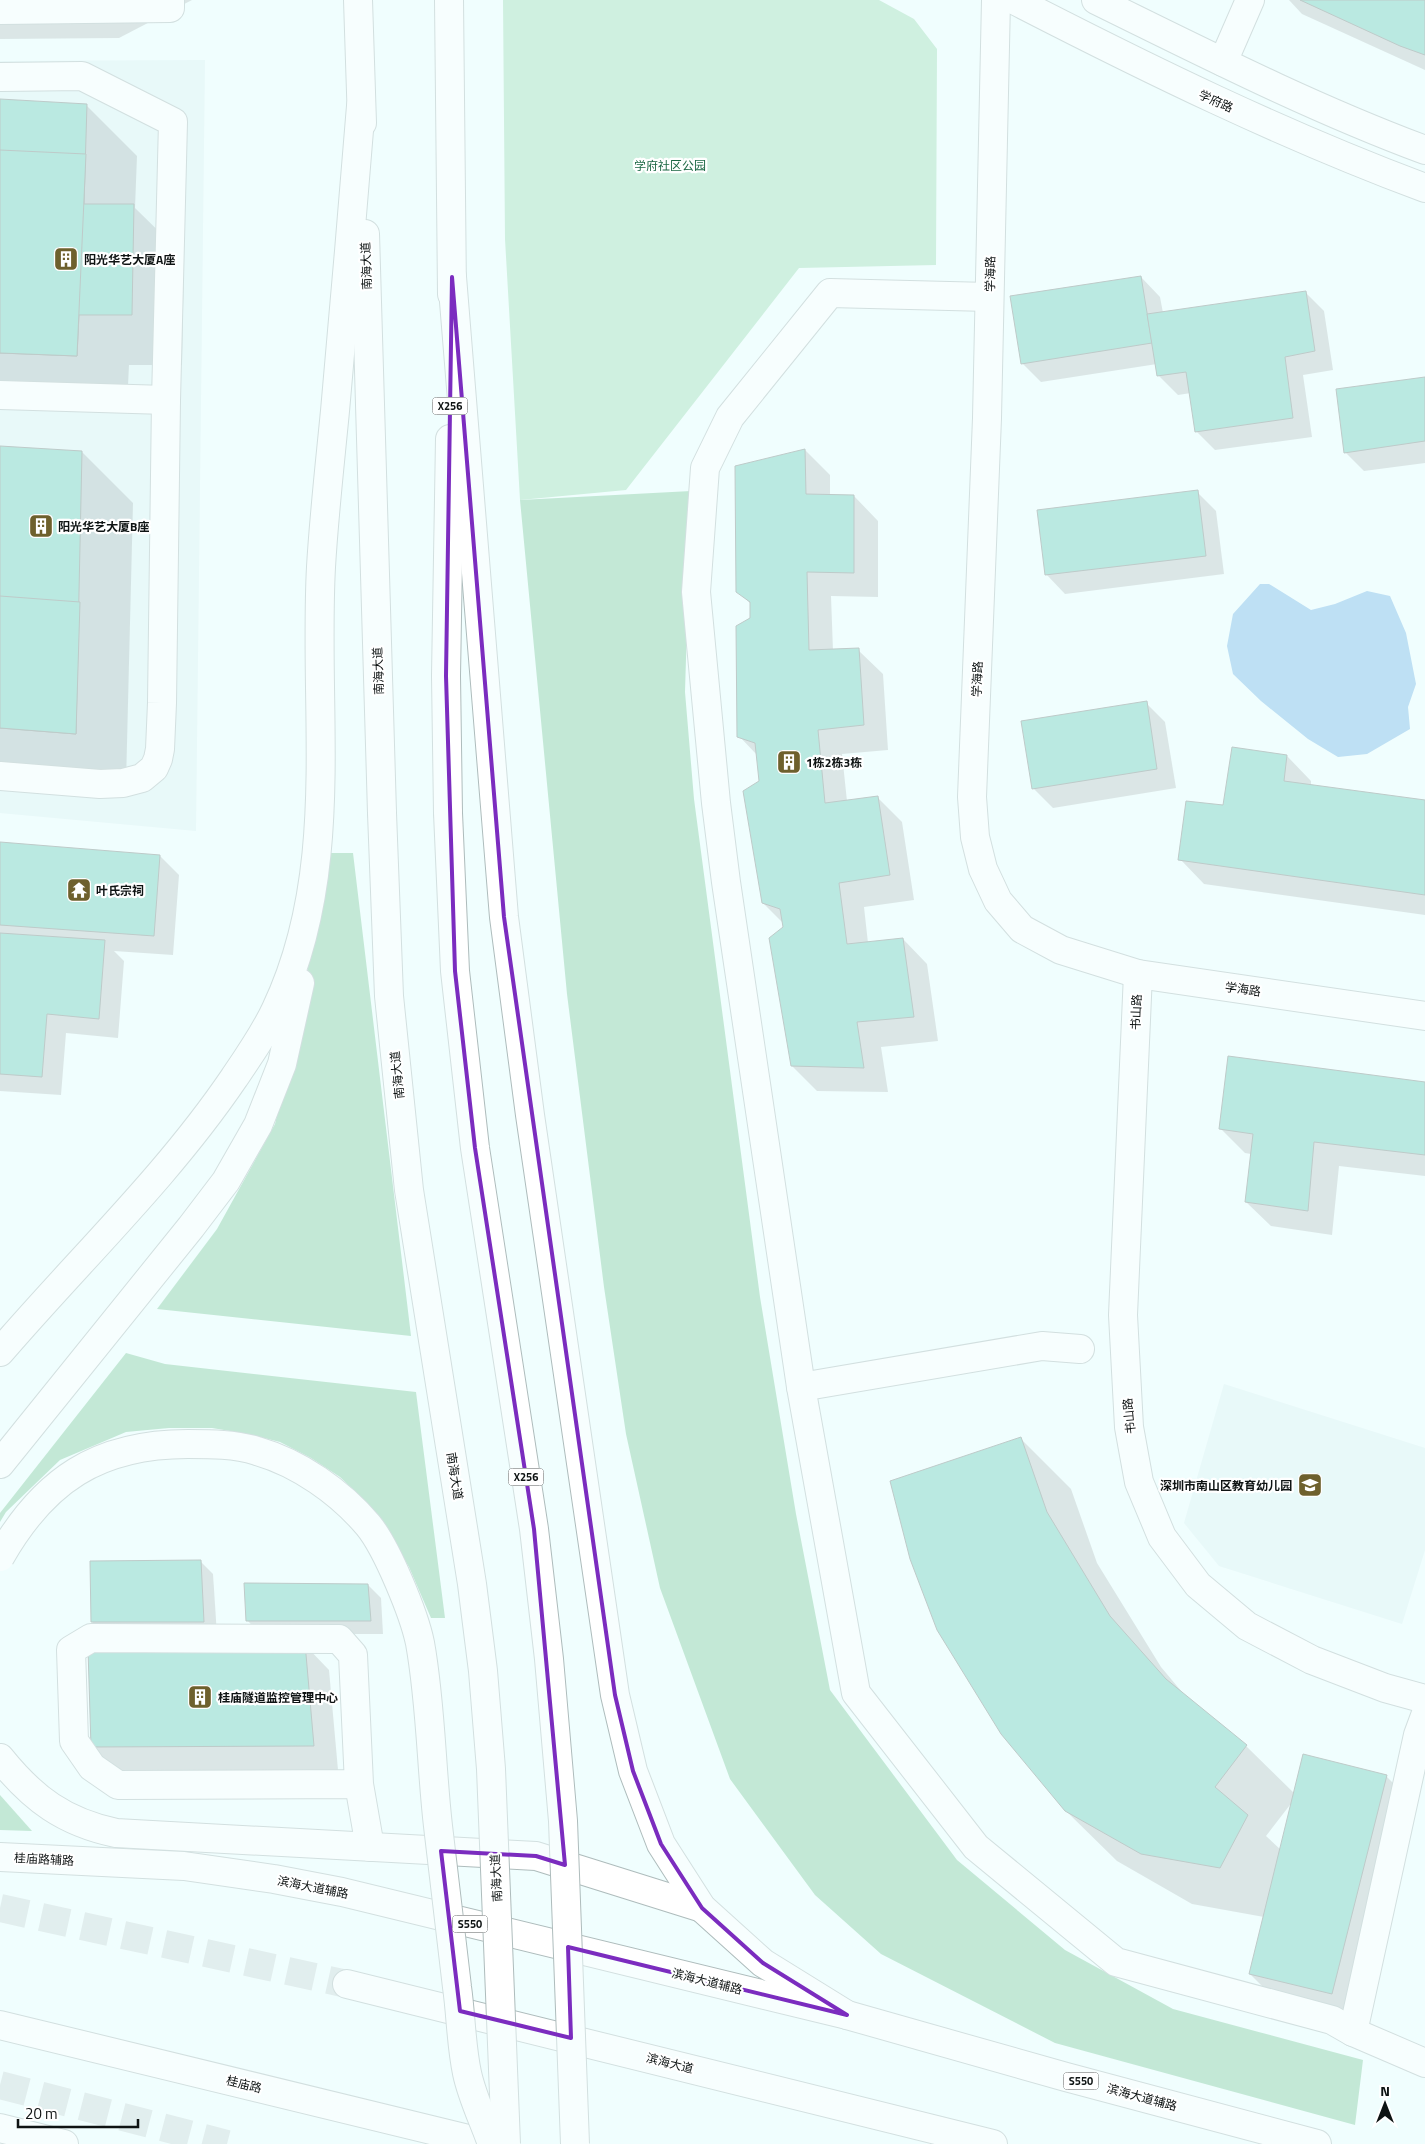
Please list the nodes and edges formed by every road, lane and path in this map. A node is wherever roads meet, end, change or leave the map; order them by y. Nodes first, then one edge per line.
1 (170, 0) edge
2 (358, 0) edge
3 (449, 0) edge
4 (996, 0) edge
5 (1014, 0) edge
6 (1096, 0) edge
7 (1250, 0) edge
8 (0, 10) edge
9 (1223, 62) junction
10 (0, 77) edge
11 (361, 106) junction
12 (1425, 150) edge
13 (1425, 188) edge
14 (452, 277) junction
15 (989, 297) junction
16 (0, 394) edge
17 (166, 400) junction
18 (0, 776) edge
19 (312, 897) junction
20 (1138, 974) junction
21 (1425, 1016) edge
22 (1080, 1349) dead end
23 (0, 1352) edge
24 (801, 1387) junction
25 (0, 1464) edge
26 (0, 1557) edge
27 (1425, 1699) edge
28 (1425, 1716) edge
29 (0, 1758) edge
30 (359, 1784) junction
31 (370, 1847) junction
32 (0, 1856) edge
33 (89, 1860) joint
34 (702, 1908) junction
35 (347, 1984) tunnel mouth
36 (847, 2015) junction
37 (0, 2025) edge
38 (1353, 2032) junction
39 (1425, 2062) edge
40 (0, 2128) edge
41 (64, 2144) edge
42 (490, 2144) edge
43 (506, 2144) edge
44 (575, 2144) edge
45 (993, 2144) edge
46 (1317, 2144) edge

1 - 8 main road
2 - 11 main road, 南海大道
3 - 14 main road, X256
4 - 15 main road, 学海路
5 - 13 main road, 学府路
6 - 9 main road
7 - 9 main road
9 - 12 main road
10 - 17 main road
11 - 19 main road
11 - 43 main road, 南海大道, bridge
14 - 34 main road
14 - 44 main road, X256, bridge
15 - 20 main road, 学海路
15 - 24 main road
16 - 17 main road
17 - 18 main road
19 - 23 main road
19 - 25 main road
20 - 21 main road, 学海路
20 - 27 main road, 书山路
22 - 24 main road
24 - 38 main road
26 - 42 main road, bridge
28 - 38 main road
29 - 31 main road
30 - 30 main road
30 - 31 main road
31 - 34 main road
32 - 33 main road, 桂庙路辅路
33 - 36 main road, 滨海大道辅路 / S550
34 - 36 main road
35 - 45 main road, 滨海大道
36 - 46 main road, 滨海大道辅路 / S550
37 - 42 main road, 桂庙路
38 - 39 main road
40 - 41 main road

